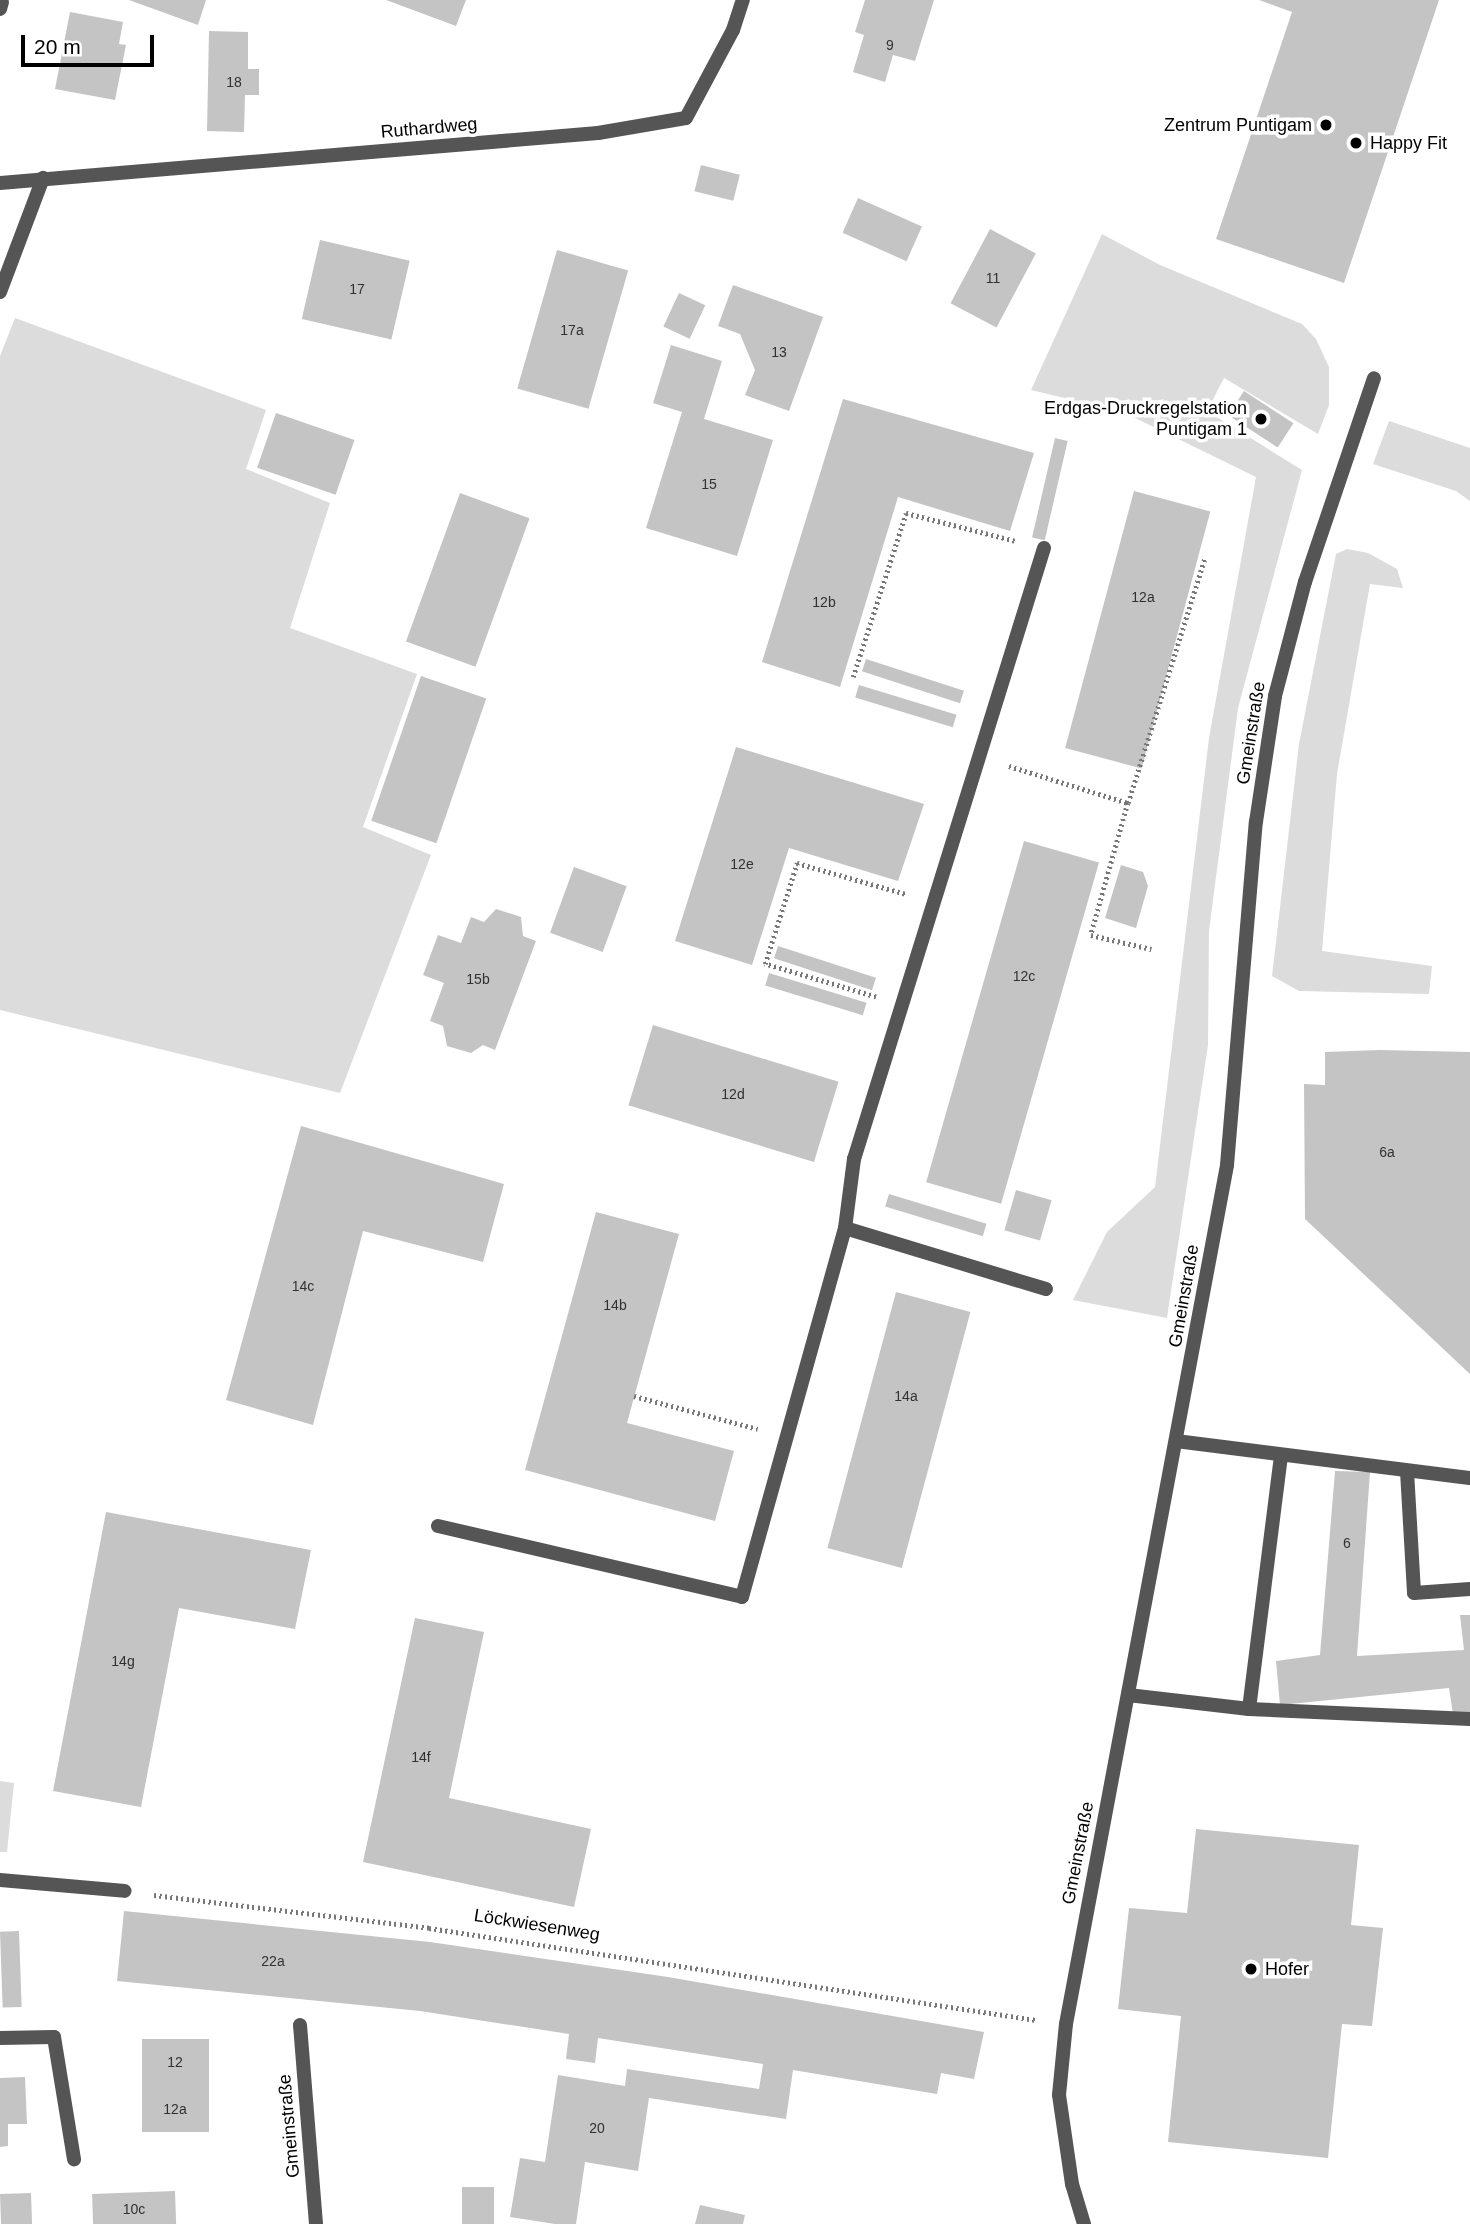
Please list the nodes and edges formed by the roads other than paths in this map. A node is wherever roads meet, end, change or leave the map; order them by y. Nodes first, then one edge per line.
1 (743, 0) edge
2 (43, 178) junction
3 (0, 183) edge
4 (0, 292) edge
5 (1374, 378) dead end
6 (1044, 548) road end
7 (845, 1228) junction
8 (1046, 1289) dead end
9 (1176, 1441) junction
10 (1281, 1455) junction
11 (1407, 1471) junction
12 (1470, 1478) edge
13 (438, 1526) dead end
14 (1470, 1589) edge
15 (1128, 1695) junction
16 (1249, 1709) junction
17 (1470, 1719) edge
18 (0, 1880) edge
19 (125, 1891) road end
20 (300, 2025) dead end
21 (0, 2038) edge
22 (74, 2159) dead end
23 (316, 2224) edge
24 (1084, 2224) edge

1 - 2 street, Ruthardweg
2 - 3 street, Ruthardweg
2 - 4 street
5 - 9 street, Gmeinstraße
6 - 7 street
7 - 8 street
7 - 13 street
9 - 10 street
9 - 15 street, Gmeinstraße
10 - 11 street
10 - 16 street
11 - 12 street
11 - 14 street
15 - 16 street
15 - 24 street, Gmeinstraße
16 - 17 street
18 - 19 street
20 - 23 street, Gmeinstraße
21 - 22 street

